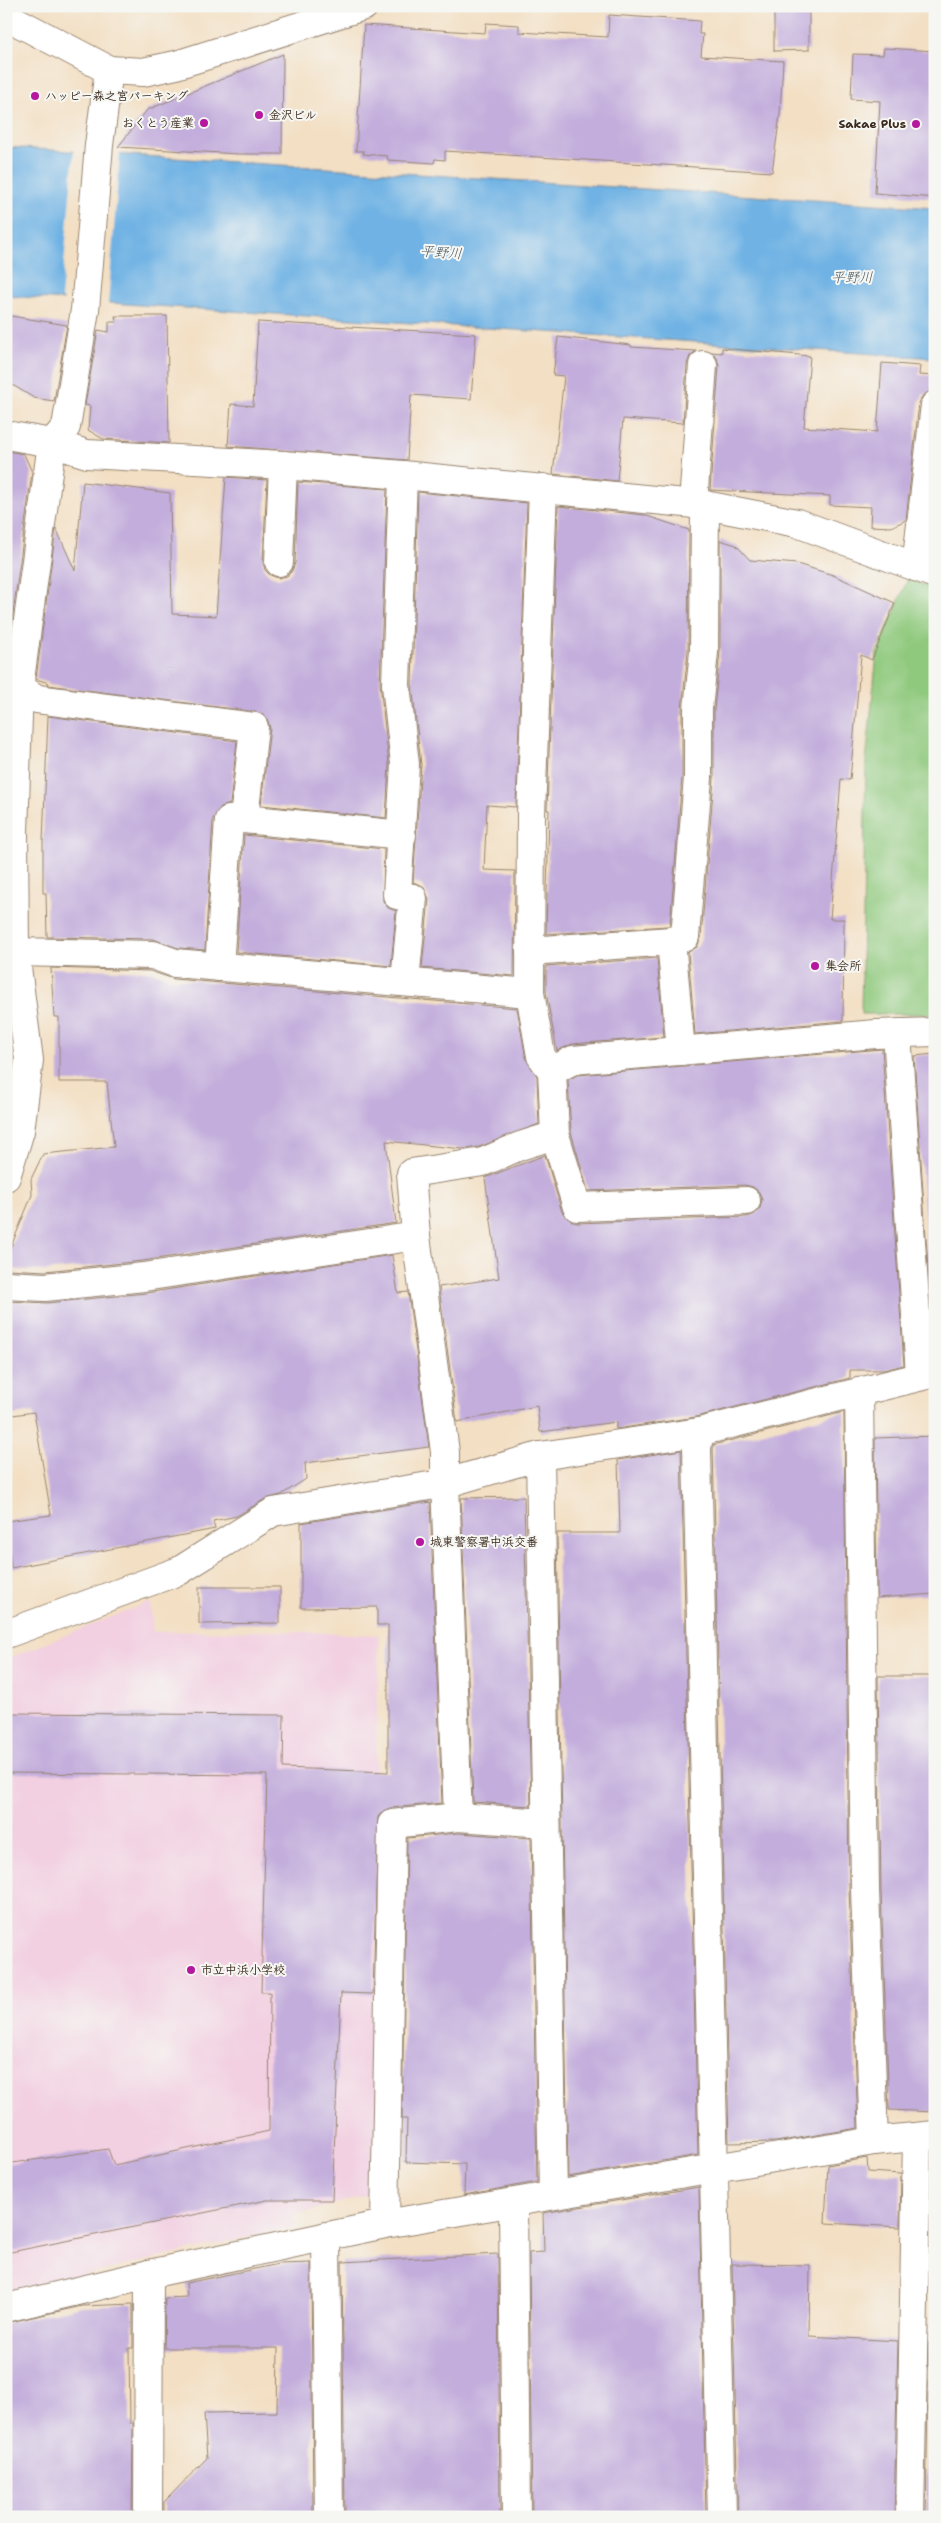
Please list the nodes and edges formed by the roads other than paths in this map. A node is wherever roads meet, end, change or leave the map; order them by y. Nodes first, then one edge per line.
1 (364, 6) edge
2 (6, 16) edge
3 (109, 70) junction
4 (703, 365) dead end
5 (935, 405) edge
6 (6, 435) edge
7 (52, 443) junction
8 (283, 465) junction
9 (404, 475) junction
10 (543, 488) junction
11 (699, 505) junction
12 (279, 562) dead end
13 (925, 571) edge
14 (13, 686) edge
15 (244, 819) junction
16 (402, 835) junction
17 (671, 942) junction
18 (11, 949) edge
19 (530, 951) junction
20 (219, 967) junction
21 (405, 981) junction
22 (530, 993) junction
23 (935, 1032) edge
24 (900, 1033) junction
25 (681, 1051) junction
26 (552, 1071) junction
27 (555, 1135) junction
28 (6, 1177) edge
29 (746, 1201) dead end
30 (416, 1236) junction
31 (6, 1285) edge
32 (928, 1374) edge
33 (859, 1392) junction
34 (699, 1432) junction
35 (540, 1456) junction
36 (444, 1483) junction
37 (6, 1634) edge
38 (458, 1817) junction
39 (546, 1823) junction
40 (926, 2136) edge
41 (874, 2141) junction
42 (714, 2170) junction
43 (553, 2195) junction
44 (513, 2204) junction
45 (385, 2224) junction
46 (326, 2236) junction
47 (150, 2274) junction
48 (6, 2308) edge
49 (148, 2517) edge
50 (328, 2517) edge
51 (516, 2517) edge
52 (722, 2517) edge
53 (910, 2517) edge

1 - 3 street
2 - 3 street
3 - 7 street
4 - 11 street
5 - 13 street
6 - 7 street
7 - 8 street
7 - 14 street
8 - 9 street
8 - 12 street
9 - 10 street
9 - 16 street
10 - 11 street
10 - 19 street
11 - 13 street
11 - 17 street
14 - 15 street
14 - 18 street
15 - 16 street
15 - 20 street
16 - 21 street
17 - 19 street
17 - 25 street
18 - 20 street
18 - 28 street
19 - 22 street
20 - 21 street
21 - 22 street
22 - 26 street
23 - 24 street
24 - 25 street
24 - 32 street
25 - 26 street
26 - 27 street
27 - 29 street
27 - 30 street
30 - 31 street
30 - 36 street
32 - 33 street
33 - 34 street
33 - 41 street
34 - 35 street
34 - 42 street
35 - 36 street
35 - 39 street
36 - 37 street
36 - 38 street
38 - 39 street
38 - 45 street
39 - 43 street
40 - 41 street
40 - 53 street
41 - 42 street
42 - 43 street
42 - 52 street
43 - 44 street
44 - 45 street
44 - 51 street
45 - 46 street
46 - 47 street
46 - 50 street
47 - 48 street
47 - 49 street

